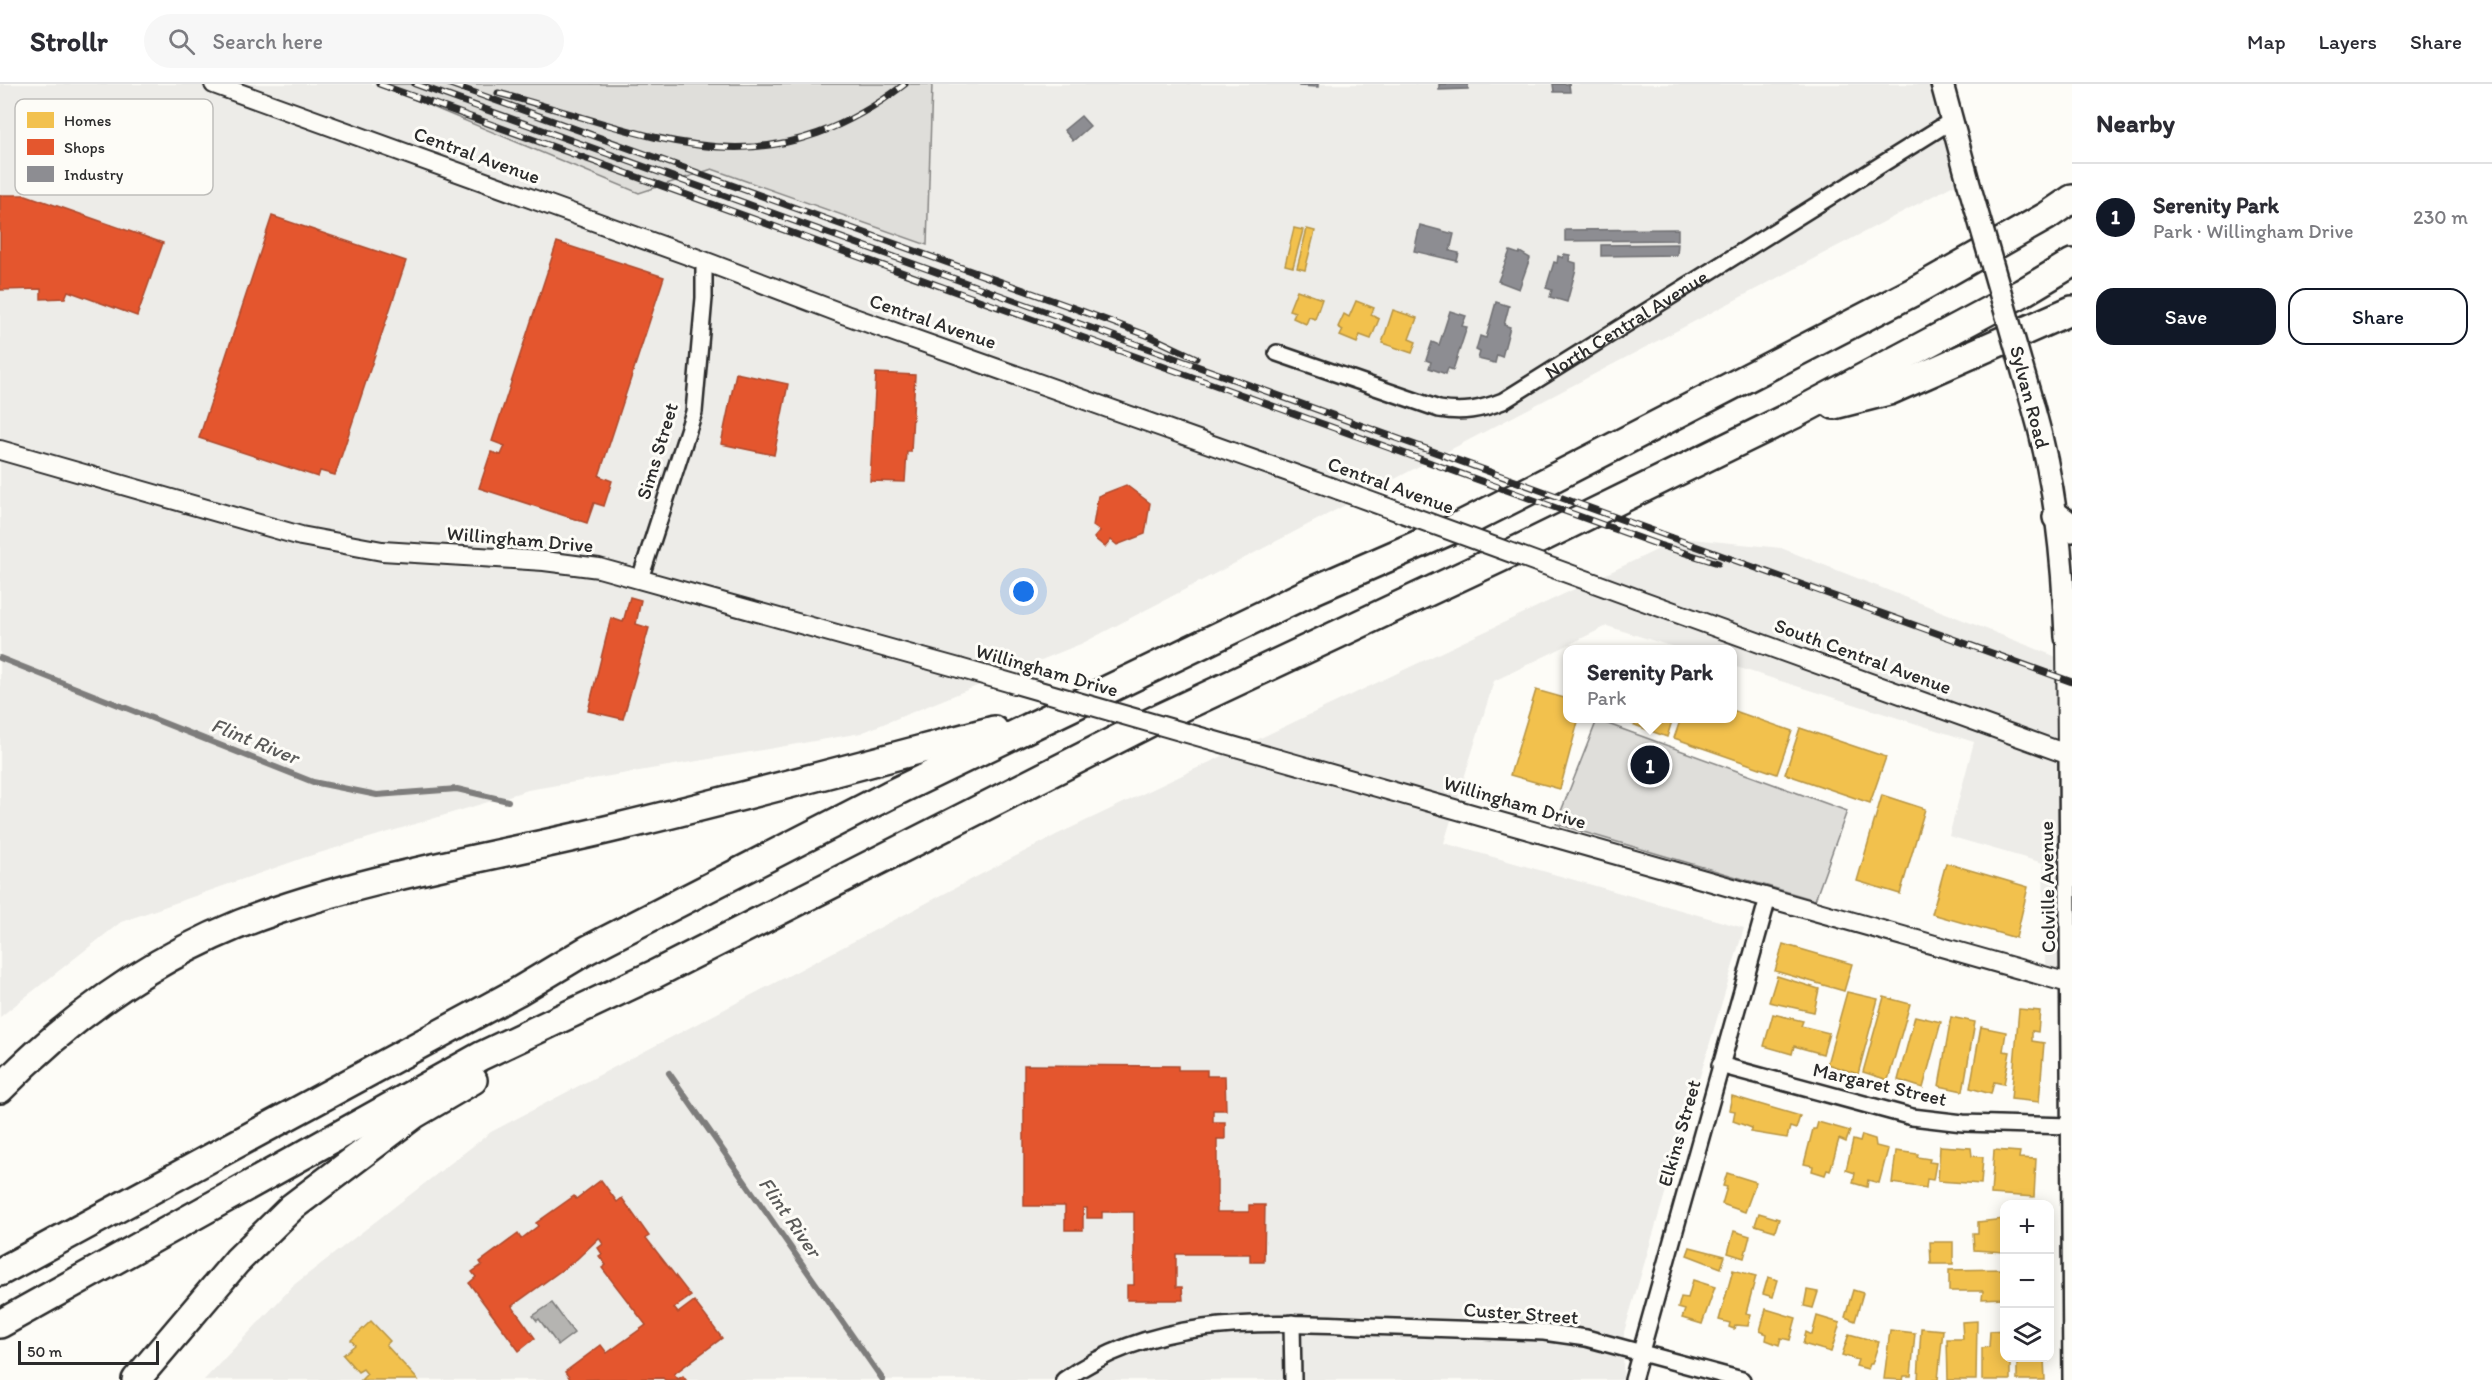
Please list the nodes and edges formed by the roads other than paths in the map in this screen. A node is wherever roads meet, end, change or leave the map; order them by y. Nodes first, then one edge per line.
1 (214, 84) edge
2 (1942, 84) edge
3 (1951, 121) junction
4 (2072, 199) edge
5 (704, 261) junction
6 (2072, 263) edge
7 (2072, 310) edge
8 (1277, 353) dead end
9 (1795, 414) junction
10 (0, 450) edge
11 (2065, 523) edge
12 (640, 579) junction
13 (1638, 598) joint
14 (2069, 638) edge
15 (1051, 716) junction
16 (2069, 755) edge
17 (1768, 898) junction
18 (655, 974) junction
19 (2070, 984) edge
20 (1720, 1065) junction
21 (0, 1089) edge
22 (2070, 1126) junction
23 (0, 1272) edge
24 (1292, 1323) junction
25 (0, 1324) edge
26 (1639, 1352) junction
27 (136, 1380) edge
28 (1064, 1380) edge
29 (1293, 1380) edge
30 (1633, 1380) edge
31 (1742, 1380) edge
32 (2071, 1380) edge

1 - 5 street, Central Avenue
2 - 3 main road, Sylvan Road
3 - 8 street, North Central Avenue
3 - 11 main road, Sylvan Road, bridge
4 - 15 highway
5 - 12 street, Sims Street
5 - 13 street, Central Avenue, bridge
6 - 9 highway
7 - 9 highway
9 - 18 highway
10 - 12 street, Willingham Drive
11 - 14 main road, Sylvan Road
12 - 17 street, Willingham Drive, bridge
13 - 16 street, South Central Avenue
14 - 16 street, Sylvan Road
15 - 21 highway
15 - 23 highway
16 - 19 street, Colville Avenue
17 - 19 street, Willingham Drive
17 - 20 street, Elkins Street
18 - 25 highway
18 - 27 highway
19 - 22 street, Colville Avenue
20 - 22 street, Margaret Street
20 - 26 street, Elkins Street
22 - 32 street, Colville Avenue
24 - 26 street, Custer Street
24 - 28 street, Custer Street
24 - 29 street
26 - 30 street, Elkins Street
26 - 31 street, Custer Street

